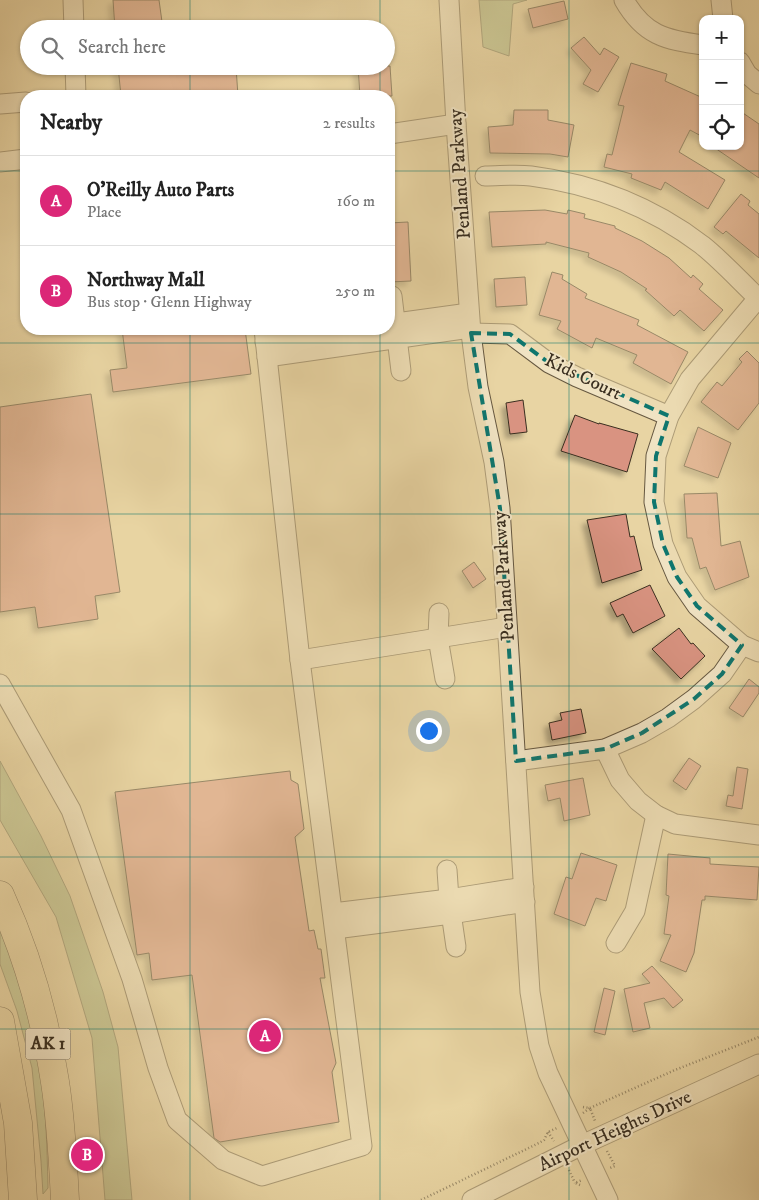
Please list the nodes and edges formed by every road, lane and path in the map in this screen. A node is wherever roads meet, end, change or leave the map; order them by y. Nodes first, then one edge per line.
1 (73, 0) edge
2 (449, 0) edge
3 (624, 0) edge
4 (721, 0) edge
5 (723, 15) edge
6 (74, 20) edge
7 (699, 44) edge
8 (744, 69) edge
9 (75, 75) edge
10 (759, 84) edge
11 (76, 90) edge
12 (20, 102) edge
13 (0, 104) edge
14 (456, 124) junction
15 (395, 133) edge
16 (20, 160) edge
17 (0, 162) edge
18 (485, 176) dead end
19 (758, 297) edge
20 (470, 325) junction
21 (395, 329) edge
22 (318, 335) edge
23 (339, 335) edge
24 (395, 335) edge
25 (265, 343) edge
26 (401, 371) dead end
27 (669, 416) junction
28 (439, 614) dead end
29 (507, 627) junction
30 (438, 638) junction
31 (751, 649) edge
32 (300, 660) junction
33 (445, 679) dead end
34 (0, 684) edge
35 (605, 749) junction
36 (516, 761) junction
37 (656, 815) junction
38 (759, 835) edge
39 (447, 870) dead end
40 (524, 894) junction
41 (0, 895) edge
42 (450, 907) junction
43 (334, 921) junction
44 (616, 943) dead end
45 (456, 948) dead end
46 (0, 1021) edge
47 (759, 1036) edge
48 (759, 1064) edge
49 (579, 1104) dead end
50 (548, 1132) dead end
51 (582, 1145) junction
52 (23, 1200) edge
53 (65, 1200) edge
54 (421, 1200) edge
55 (472, 1200) edge
56 (608, 1200) edge

1 - 6 street
2 - 14 street, Penland Parkway
3 - 7 street
4 - 5 street
8 - 10 street
9 - 11 street
12 - 13 street
14 - 15 street
14 - 20 street, Penland Parkway
16 - 17 street
18 - 19 street
19 - 27 street
20 - 21 street, Kids Court
20 - 27 street, Kids Court
20 - 29 street, Penland Parkway
22 - 25 street
23 - 25 street, Kids Court
24 - 26 street
25 - 32 street
27 - 31 street
28 - 30 street
29 - 30 street
29 - 36 street, Penland Parkway
30 - 32 street
30 - 33 street
31 - 35 street
32 - 43 street
34 - 43 street
35 - 36 street
35 - 37 street
36 - 40 street, Penland Parkway
37 - 38 street
37 - 44 street
39 - 42 street
40 - 42 street
40 - 51 street, Penland Parkway
41 - 53 highway, AK 1
42 - 43 street
42 - 45 street
46 - 52 highway, AK 1
47 - 49 path
48 - 51 street, Airport Heights Drive
50 - 54 path
51 - 55 street, Airport Heights Drive
51 - 56 street, Penland Parkway

